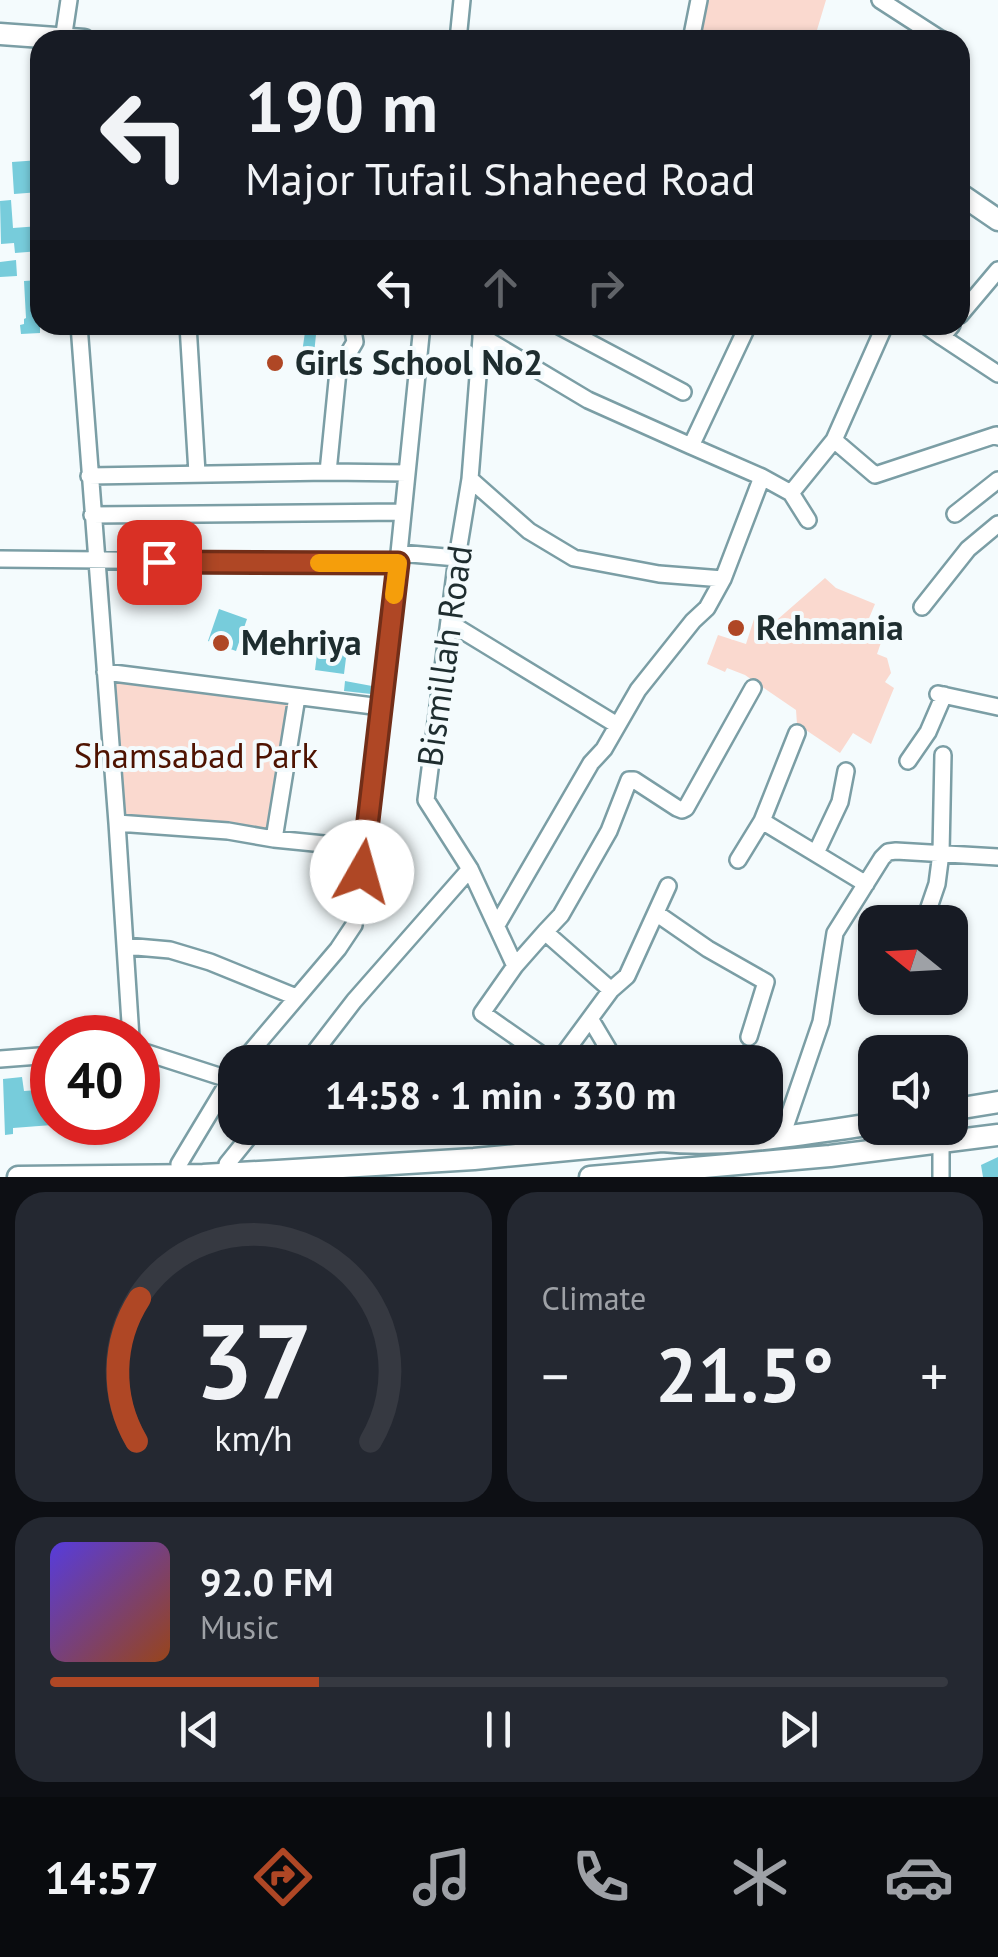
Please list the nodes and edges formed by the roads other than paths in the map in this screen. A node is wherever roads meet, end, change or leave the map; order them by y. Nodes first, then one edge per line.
1 (68, 0) edge
2 (462, 0) edge
3 (698, 0) edge
4 (880, 0) edge
5 (70, 30) edge
6 (459, 30) edge
7 (693, 30) edge
8 (926, 30) edge
9 (0, 34) edge
10 (30, 36) edge
11 (970, 206) edge
12 (998, 220) edge
13 (998, 270) edge
14 (970, 303) edge
15 (79, 335) edge
16 (189, 335) edge
17 (354, 335) edge
18 (421, 335) edge
19 (482, 335) edge
20 (490, 335) edge
21 (577, 335) edge
22 (743, 335) edge
23 (881, 335) edge
24 (952, 335) edge
25 (998, 374) edge
26 (683, 392) dead end
27 (998, 435) edge
28 (834, 440) junction
29 (691, 446) junction
30 (328, 472) junction
31 (407, 473) junction
32 (198, 474) junction
33 (89, 476) junction
34 (762, 477) junction
35 (470, 479) junction
36 (998, 480) edge
37 (790, 493) junction
38 (403, 512) junction
39 (956, 514) dead end
40 (92, 515) junction
41 (808, 520) dead end
42 (998, 524) edge
43 (398, 558) junction
44 (457, 558) junction
45 (0, 560) edge
46 (96, 561) junction
47 (722, 578) junction
48 (922, 607) dead end
49 (450, 623) junction
50 (104, 672) junction
51 (753, 688) dead end
52 (297, 696) junction
53 (381, 707) junction
54 (998, 707) edge
55 (618, 725) junction
56 (797, 733) dead end
57 (943, 755) dead end
58 (908, 761) dead end
59 (846, 771) dead end
60 (762, 822) junction
61 (117, 823) junction
62 (274, 839) junction
63 (364, 848) junction
64 (816, 853) junction
65 (941, 853) junction
66 (998, 857) edge
67 (738, 860) dead end
68 (470, 869) junction
69 (866, 884) junction
70 (668, 886) dead end
71 (930, 905) edge
72 (656, 913) junction
73 (497, 925) junction
74 (544, 932) junction
75 (125, 946) junction
76 (515, 966) junction
77 (611, 990) junction
78 (296, 997) junction
79 (130, 1015) edge
80 (591, 1020) junction
81 (749, 1037) dead end
82 (256, 1045) edge
83 (320, 1045) edge
84 (530, 1045) edge
85 (570, 1045) edge
86 (606, 1045) edge
87 (160, 1056) edge
88 (30, 1057) edge
89 (0, 1059) edge
90 (218, 1071) edge
91 (218, 1099) edge
92 (998, 1102) edge
93 (968, 1107) edge
94 (858, 1126) edge
95 (783, 1133) edge
96 (998, 1135) edge
97 (783, 1136) edge
98 (968, 1138) edge
99 (242, 1145) edge
100 (577, 1145) edge
101 (906, 1145) edge
102 (941, 1145) edge
103 (179, 1164) junction
104 (227, 1164) junction
105 (0, 1169) edge
106 (277, 1171) junction
107 (18, 1177) edge
108 (590, 1177) edge
109 (941, 1177) edge

1 - 5 street
2 - 6 street
3 - 7 street
4 - 8 street
9 - 10 main road
11 - 12 main road
13 - 14 street
15 - 33 street
16 - 32 street
17 - 30 street
18 - 31 street
19 - 35 street, Bismillah Road
20 - 29 street
21 - 26 street
22 - 29 street
23 - 28 street
24 - 25 street
27 - 28 street
28 - 37 street
29 - 34 street
30 - 31 street
30 - 32 street
31 - 38 street
32 - 33 street
33 - 40 street
34 - 37 street
34 - 47 street
35 - 44 street, Bismillah Road
35 - 47 street
36 - 39 street
37 - 41 street
38 - 40 street
38 - 43 street
40 - 46 street
42 - 48 street
43 - 44 street
43 - 46 street
43 - 53 street
44 - 49 street, Bismillah Road
45 - 46 street
46 - 50 street
47 - 55 street
49 - 55 street
49 - 68 street, Bismillah Road
50 - 52 street
50 - 61 street
51 - 74 street
52 - 53 street
52 - 62 street
53 - 63 street
54 - 58 street
55 - 73 street
56 - 60 street
57 - 65 street
59 - 64 street
60 - 64 street
60 - 67 street
61 - 62 street
61 - 75 street
62 - 63 street
63 - 78 street
64 - 69 street
65 - 66 street
65 - 69 street
65 - 71 street
68 - 73 street, Bismillah Road
68 - 83 street
69 - 95 street
70 - 72 street
72 - 77 street
72 - 81 street
73 - 76 street, Bismillah Road
74 - 76 street
74 - 77 street
75 - 78 street
75 - 79 street
76 - 84 street
77 - 80 street
78 - 82 street
80 - 85 street
80 - 86 street
87 - 90 street
88 - 89 street
91 - 103 street
92 - 93 main road
94 - 97 main road
96 - 98 main road
99 - 104 street
100 - 106 main road
101 - 108 main road
102 - 109 street
103 - 104 main road
103 - 105 main road
104 - 106 main road
106 - 107 main road

